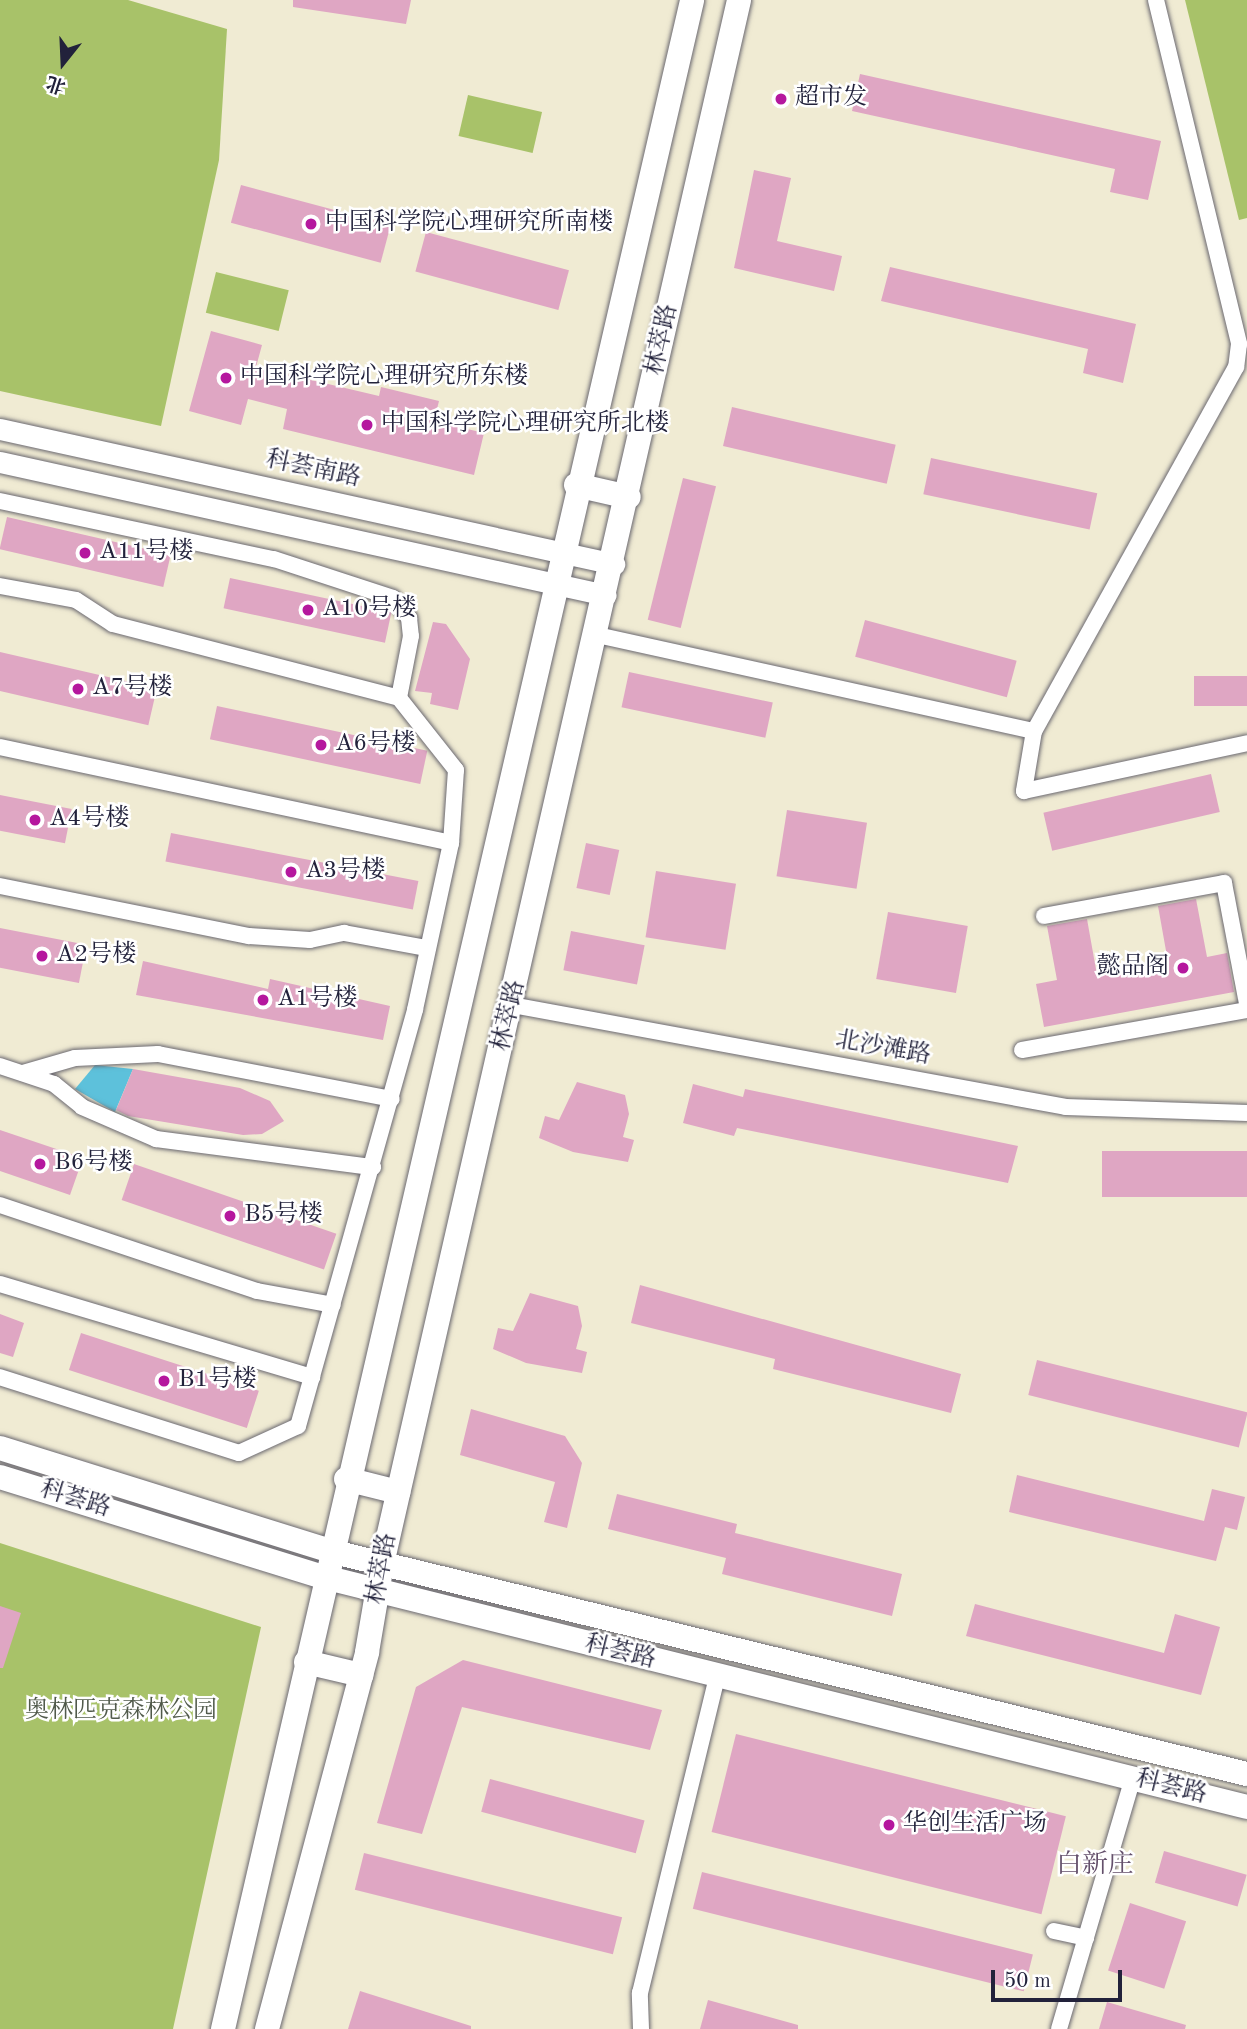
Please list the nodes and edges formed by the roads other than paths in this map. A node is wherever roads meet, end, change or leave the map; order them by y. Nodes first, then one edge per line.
1 (692, 0) edge
2 (738, 0) edge
3 (1156, 0) edge
4 (1242, 354) edge
5 (0, 429) edge
6 (0, 462) edge
7 (576, 485) junction
8 (629, 497) junction
9 (0, 500) edge
10 (560, 551) junction
11 (614, 564) junction
12 (553, 582) junction
13 (0, 586) edge
14 (606, 595) junction
15 (597, 635) junction
16 (399, 698) junction
17 (1034, 731) junction
18 (1247, 743) edge
19 (0, 747) edge
20 (451, 843) junction
21 (0, 886) edge
22 (1044, 916) dead end
23 (426, 948) junction
24 (1247, 1004) edge
25 (512, 1005) junction
26 (1247, 1010) edge
27 (1022, 1050) dead end
28 (0, 1066) edge
29 (22, 1074) junction
30 (392, 1099) junction
31 (1247, 1113) edge
32 (373, 1167) junction
33 (0, 1205) edge
34 (0, 1284) edge
35 (334, 1305) junction
36 (0, 1377) edge
37 (312, 1377) junction
38 (0, 1448) edge
39 (0, 1477) edge
40 (346, 1479) junction
41 (398, 1492) junction
42 (330, 1551) junction
43 (382, 1564) junction
44 (324, 1577) junction
45 (379, 1592) junction
46 (306, 1662) junction
47 (361, 1675) junction
48 (717, 1678) junction
49 (1247, 1774) edge
50 (1133, 1777) junction
51 (1247, 1807) edge
52 (1054, 1931) dead end
53 (1086, 1938) junction
54 (223, 2029) edge
55 (267, 2029) edge
56 (641, 2029) edge
57 (1059, 2029) edge

1 - 7 main road, 林萃路
2 - 8 main road, 林萃路
3 - 4 street
4 - 17 street
5 - 10 street, 科荟南路
6 - 12 street
7 - 8 main road
7 - 10 main road, 林萃路
8 - 11 main road, 林萃路
9 - 16 street
10 - 11 street, 科荟南路
10 - 12 main road, 林萃路
11 - 14 main road, 林萃路
12 - 14 street
12 - 40 main road, 林萃路
13 - 16 street
14 - 15 main road, 林萃路
15 - 17 street
15 - 25 main road, 林萃路
16 - 20 street
17 - 18 street
19 - 20 street
20 - 23 street
21 - 23 street
22 - 24 street
23 - 30 street
25 - 31 street, 北沙滩路
25 - 41 main road, 林萃路
26 - 27 street
28 - 29 street
29 - 30 street
29 - 32 street
30 - 32 street
32 - 35 street
33 - 35 street
34 - 37 street
35 - 37 street
36 - 37 street
38 - 42 main road, 科荟路
39 - 44 main road, 科荟路
40 - 41 main road
40 - 42 main road, 林萃路
41 - 43 main road, 林萃路
42 - 43 main road, 科荟路
42 - 44 main road, 林萃路
43 - 45 main road, 林萃路
43 - 49 main road, 科荟路
44 - 45 main road, 科荟路
44 - 46 main road, 林萃路
45 - 47 main road, 林萃路
45 - 48 main road, 科荟路
46 - 47 main road
46 - 54 main road, 林萃路
47 - 55 main road, 林萃路
48 - 50 main road, 科荟路
48 - 56 street
50 - 51 main road, 科荟路
50 - 53 street
52 - 53 street
53 - 57 street

